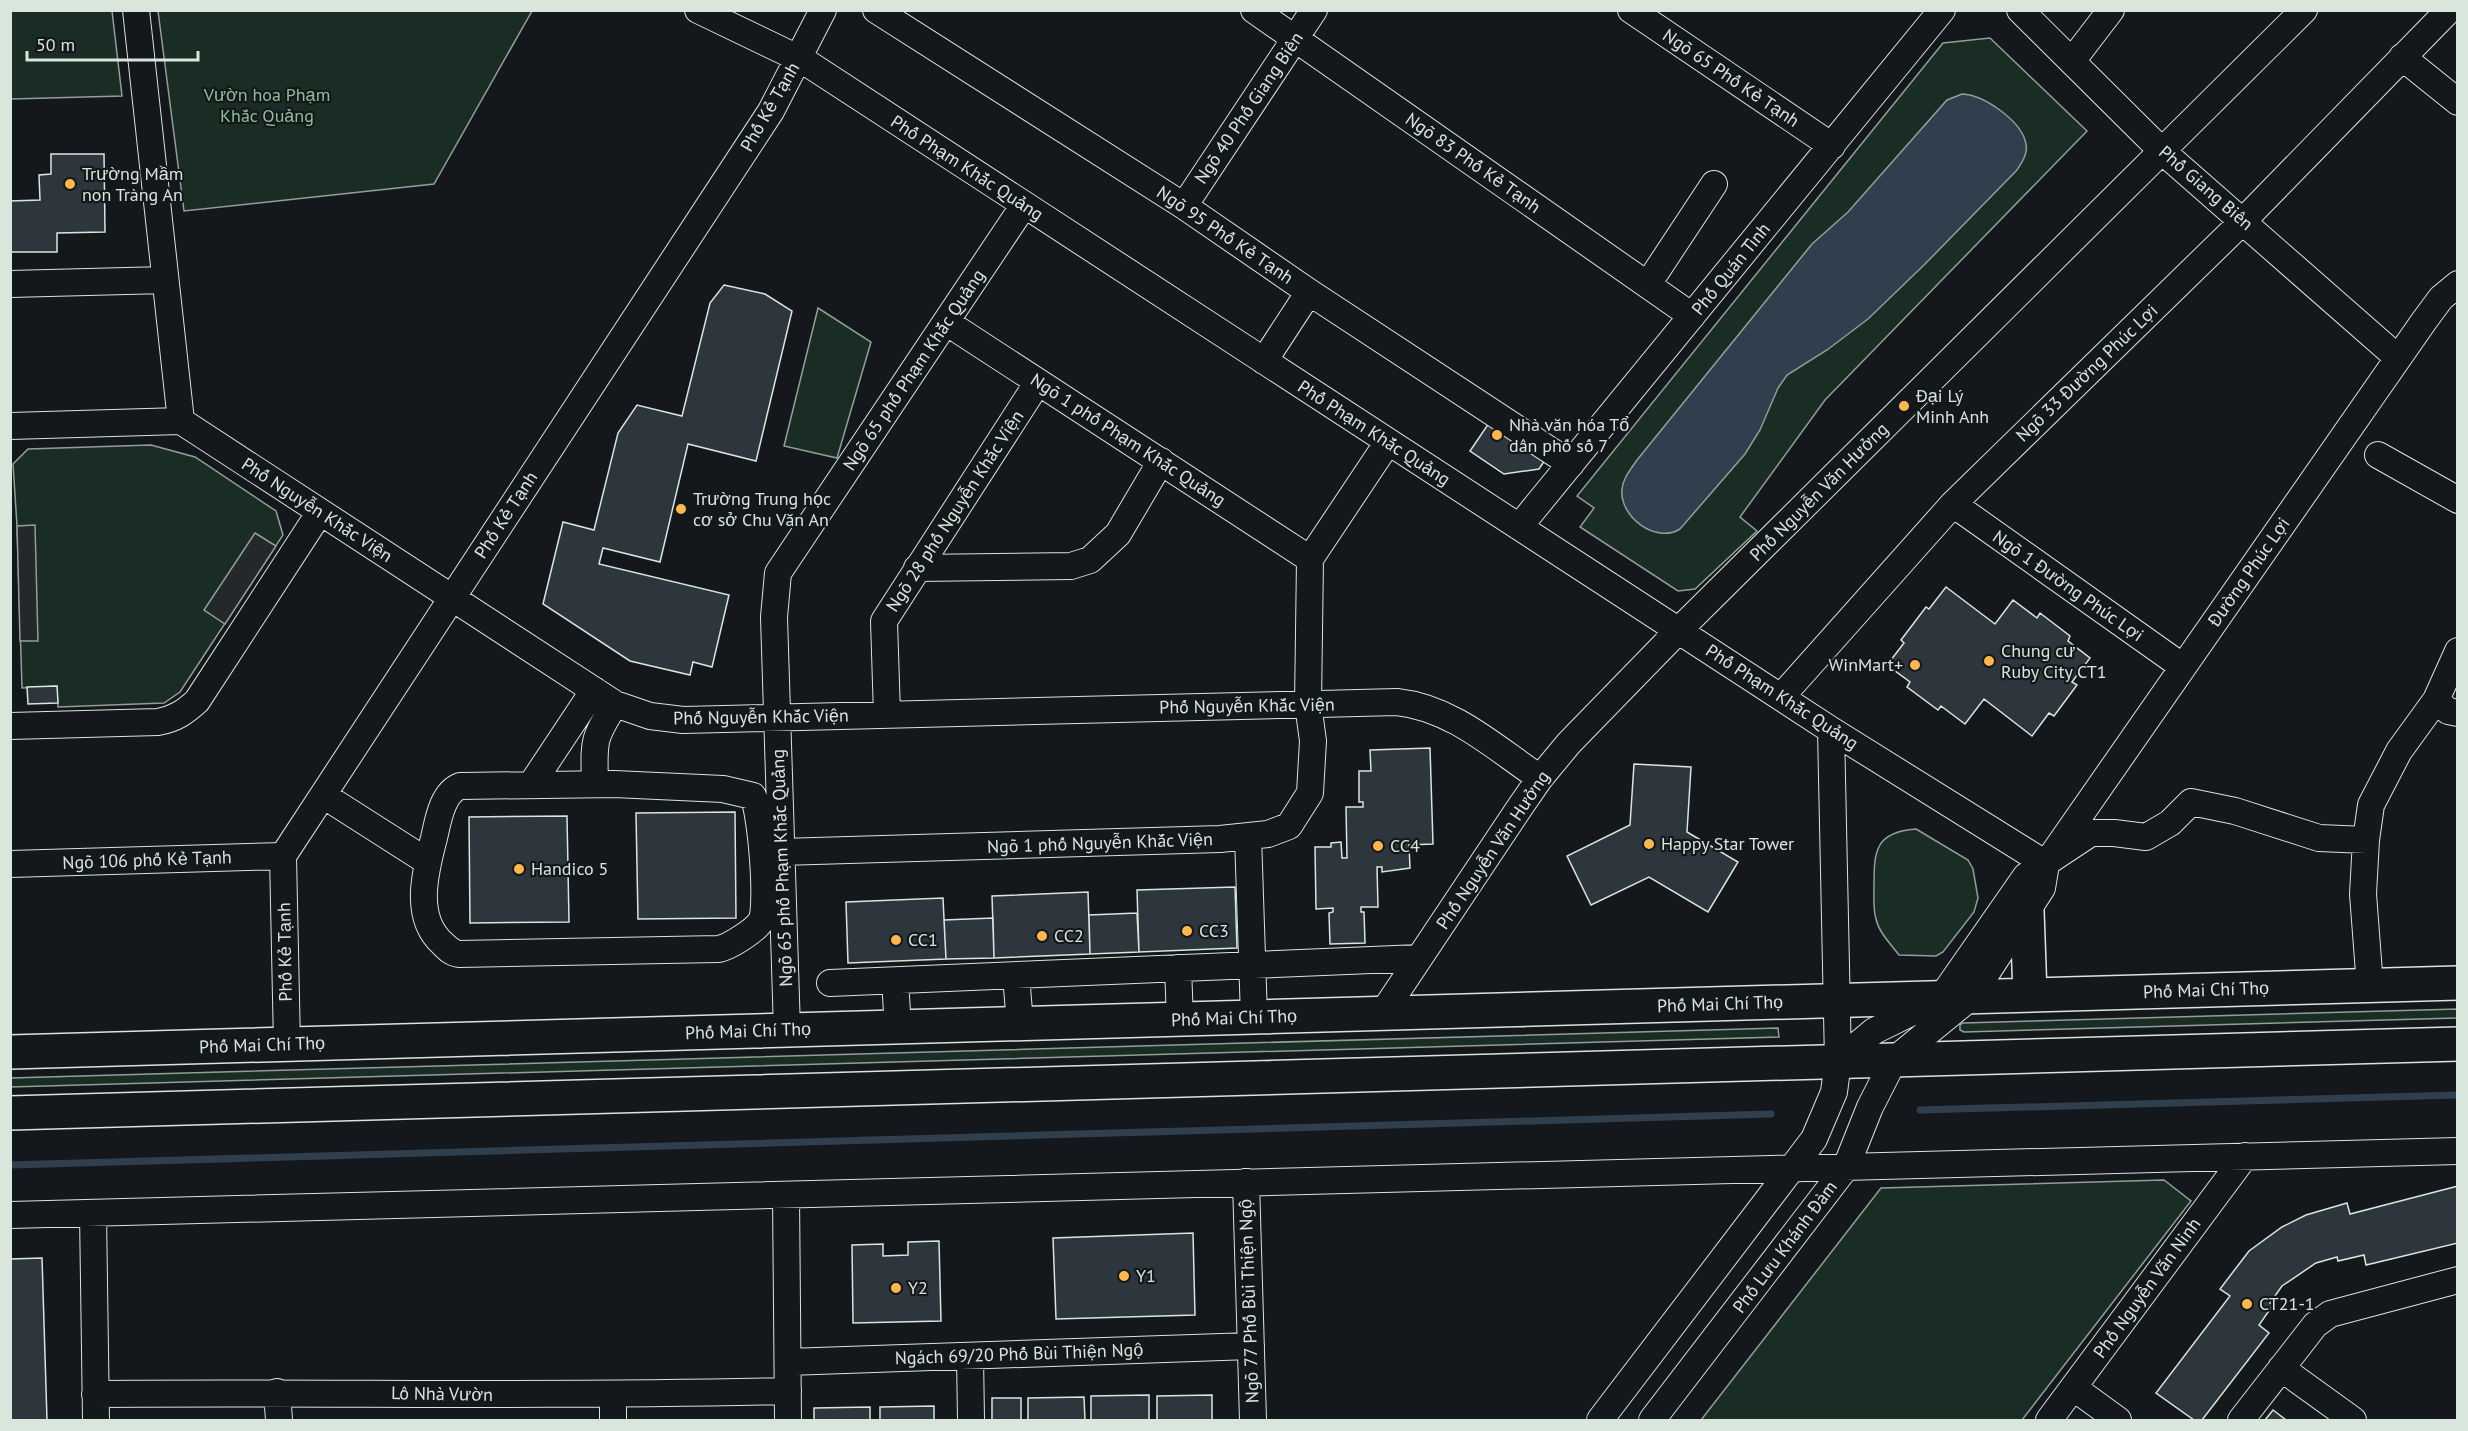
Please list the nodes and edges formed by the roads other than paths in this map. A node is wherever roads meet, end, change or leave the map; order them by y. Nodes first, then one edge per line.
1 (136, 10) edge
2 (698, 10) edge
3 (824, 10) edge
4 (876, 10) edge
5 (1254, 10) edge
6 (1314, 10) edge
7 (1631, 10) edge
8 (1942, 10) edge
9 (2020, 10) edge
10 (2111, 10) edge
11 (2304, 10) edge
12 (2449, 10) edge
13 (1295, 39) junction
14 (2402, 57) junction
15 (798, 59) junction
16 (2072, 61) junction
17 (2457, 102) edge
18 (1832, 146) junction
19 (2162, 151) junction
20 (1713, 184) dead end
21 (1024, 205) junction
22 (1184, 206) junction
23 (2242, 221) junction
24 (165, 280) junction
25 (1648, 284) junction
26 (2457, 284) edge
27 (10, 285) edge
28 (1309, 292) junction
29 (1692, 316) junction
30 (946, 322) junction
31 (2398, 358) junction
32 (1264, 361) junction
33 (1038, 381) junction
34 (181, 421) junction
35 (10, 426) edge
36 (1389, 442) junction
37 (2378, 455) dead end
38 (1161, 461) junction
39 (1571, 464) junction
40 (2457, 500) edge
41 (1953, 504) junction
42 (320, 512) junction
43 (1520, 527) junction
44 (1310, 559) junction
45 (917, 568) junction
46 (452, 598) junction
47 (1679, 630) junction
48 (2457, 651) edge
49 (2183, 667) junction
50 (605, 697) junction
51 (1781, 697) junction
52 (1308, 704) junction
53 (2447, 706) edge
54 (887, 715) junction
55 (777, 718) junction
56 (10, 726) edge
57 (1831, 730) junction
58 (1540, 778) junction
59 (595, 784) junction
60 (531, 785) junction
61 (323, 795) junction
62 (1248, 836) junction
63 (2366, 840) junction
64 (781, 852) junction
65 (283, 856) junction
66 (428, 862) junction
67 (10, 864) edge
68 (2046, 864) junction
69 (2027, 911) junction
70 (1419, 958) junction
71 (1252, 965) junction
72 (1178, 968) junction
73 (1016, 975) junction
74 (895, 981) junction
75 (830, 983) dead end
76 (2457, 983) edge
77 (2370, 986) junction
78 (2030, 995) junction
79 (1956, 997) junction
80 (1837, 1001) junction
81 (1382, 1014) junction
82 (1254, 1017) junction
83 (1180, 1019) junction
84 (1020, 1024) junction
85 (898, 1027) junction
86 (787, 1030) junction
87 (1874, 1031) junction
88 (2457, 1044) edge
89 (287, 1045) junction
90 (10, 1052) edge
91 (1894, 1060) junction
92 (1838, 1061) junction
93 (10, 1113) edge
94 (2457, 1150) edge
95 (2245, 1156) junction
96 (1793, 1167) junction
97 (1846, 1167) junction
98 (1246, 1182) junction
99 (786, 1195) junction
100 (93, 1213) junction
101 (10, 1215) edge
102 (2456, 1282) edge
103 (1251, 1346) junction
104 (970, 1356) junction
105 (788, 1362) junction
106 (2281, 1368) junction
107 (2074, 1388) junction
108 (788, 1391) junction
109 (277, 1392) junction
110 (95, 1394) junction
111 (613, 1395) junction
112 (96, 1420) edge
113 (279, 1420) edge
114 (613, 1420) edge
115 (788, 1420) edge
116 (971, 1420) edge
117 (1253, 1420) edge
118 (1600, 1420) edge
119 (1652, 1420) edge
120 (2049, 1420) edge
121 (2118, 1420) edge
122 (2241, 1420) edge
123 (2353, 1420) edge

1 - 24 street
2 - 15 street, Phố Phạm Khắc Quảng
3 - 15 street, Phố Kẻ Tạnh
4 - 22 street, Ngõ 95 Phố Kẻ Tạnh
5 - 13 street, Ngõ 83 Phố Kẻ Tạnh
6 - 13 street, Ngõ 40 Phố Giang Biên
7 - 18 street, Ngõ 65 Phố Kẻ Tạnh
8 - 18 street, Phố Quán Tình
9 - 16 street, Phố Giang Biên
10 - 16 street
11 - 19 street, Phố Nguyễn Văn Hưởng
12 - 14 street, Ngõ 33 Đường Phúc Lợi
13 - 22 street, Ngõ 40 Phố Giang Biên
13 - 25 street, Ngõ 83 Phố Kẻ Tạnh
14 - 17 street
14 - 23 street, Ngõ 33 Đường Phúc Lợi
15 - 21 street, Phố Phạm Khắc Quảng
15 - 46 street, Phố Kẻ Tạnh
16 - 19 street, Phố Giang Biên
18 - 29 street, Phố Quán Tình
19 - 23 street, Phố Giang Biên
19 - 47 street, Phố Nguyễn Văn Hưởng
20 - 25 street
21 - 30 street, Ngõ 65 phố Phạm Khắc Quảng
21 - 32 street, Phố Phạm Khắc Quảng
22 - 28 street, Ngõ 95 Phố Kẻ Tạnh
23 - 31 street, Phố Giang Biên
23 - 41 street, Ngõ 33 Đường Phúc Lợi
24 - 27 street
24 - 34 street
25 - 29 street, Ngõ 83 Phố Kẻ Tạnh
26 - 31 street, Đường Phúc Lợi
28 - 32 street
28 - 39 street, Ngõ 95 Phố Kẻ Tạnh
29 - 39 street, Phố Quán Tình
30 - 33 street, Ngõ 1 phố Phạm Khắc Quảng
30 - 55 street, Ngõ 65 phố Phạm Khắc Quảng
31 - 49 street, Đường Phúc Lợi
32 - 36 street, Phố Phạm Khắc Quảng
33 - 38 street, Ngõ 1 phố Phạm Khắc Quảng
33 - 45 street, Ngõ 28 phố Nguyễn Khắc Viện
34 - 35 street
34 - 42 street, Phố Nguyễn Khắc Viện
36 - 43 street, Phố Phạm Khắc Quảng
36 - 44 street
37 - 40 street
38 - 44 street, Ngõ 1 phố Phạm Khắc Quảng
38 - 45 street
39 - 43 street, Phố Quán Tình
41 - 49 street, Ngõ 1 Đường Phúc Lợi
41 - 51 street, Ngõ 33 Đường Phúc Lợi
42 - 46 street, Phố Nguyễn Khắc Viện
42 - 56 street
43 - 47 street, Phố Phạm Khắc Quảng
44 - 52 street
45 - 54 street, Ngõ 28 phố Nguyễn Khắc Viện
46 - 50 street, Phố Nguyễn Khắc Viện
46 - 61 street, Phố Kẻ Tạnh
47 - 51 street, Phố Phạm Khắc Quảng
47 - 58 street, Phố Nguyễn Văn Hưởng
48 - 53 street
49 - 68 street, Đường Phúc Lợi
50 - 55 street, Phố Nguyễn Khắc Viện
50 - 59 street
50 - 60 street
51 - 57 street, Phố Phạm Khắc Quảng
52 - 54 street, Phố Nguyễn Khắc Viện
52 - 58 street, Phố Nguyễn Khắc Viện
52 - 62 street, Ngõ 1 phố Nguyễn Khắc Viện
53 - 63 street
54 - 55 street, Phố Nguyễn Khắc Viện
55 - 64 street, Ngõ 65 phố Phạm Khắc Quảng
57 - 68 street, Phố Phạm Khắc Quảng
57 - 80 street
58 - 70 street, Phố Nguyễn Văn Hưởng
59 - 60 street
59 - 66 street
60 - 66 street
61 - 65 street, Phố Kẻ Tạnh
61 - 66 street
62 - 64 street, Ngõ 1 phố Nguyễn Khắc Viện
62 - 71 street
63 - 68 street
63 - 77 street
64 - 86 street, Ngõ 65 phố Phạm Khắc Quảng
65 - 67 street, Ngõ 106 phố Kẻ Tạnh
65 - 89 street, Phố Kẻ Tạnh
68 - 69 street, Đường Phúc Lợi
68 - 79 street, Đường Phúc Lợi
69 - 78 main road
69 - 79 street, Đường Phúc Lợi
70 - 71 street
70 - 81 street, Phố Nguyễn Văn Hưởng
71 - 72 street
71 - 82 street
72 - 73 street
72 - 83 street
73 - 74 street
73 - 84 street
74 - 75 street
74 - 85 street
76 - 77 main road, Phố Mai Chí Thọ
77 - 78 main road, Phố Mai Chí Thọ
78 - 79 main road, Phố Mai Chí Thọ
79 - 80 main road, Phố Mai Chí Thọ
79 - 87 street
79 - 91 street
80 - 81 main road, Phố Mai Chí Thọ
80 - 87 street
80 - 92 street
81 - 82 main road, Phố Mai Chí Thọ
82 - 83 main road, Phố Mai Chí Thọ
83 - 84 main road, Phố Mai Chí Thọ
84 - 85 main road, Phố Mai Chí Thọ
85 - 86 main road, Phố Mai Chí Thọ
86 - 89 main road, Phố Mai Chí Thọ
87 - 91 street
87 - 92 street
88 - 91 main road
89 - 90 main road, Phố Mai Chí Thọ
91 - 92 main road
91 - 97 street, Phố Lưu Khánh Đàm
92 - 93 main road
92 - 96 street
94 - 95 street
95 - 97 street
95 - 107 street, Phố Nguyễn Văn Ninh
96 - 97 street
96 - 98 street
96 - 118 street
97 - 119 street, Phố Lưu Khánh Đàm
98 - 99 street
98 - 103 street, Ngõ 77 Phố Bùi Thiện Ngộ
99 - 100 street
99 - 105 street
100 - 101 street
100 - 110 street
102 - 106 street
103 - 104 street, Ngách 69/20 Phố Bùi Thiện Ngộ
103 - 117 street, Ngõ 77 Phố Bùi Thiện Ngộ
104 - 105 street, Ngách 69/20 Phố Bùi Thiện Ngộ
104 - 116 street
105 - 108 street
106 - 122 street
106 - 123 street
107 - 120 street, Phố Nguyễn Văn Ninh
107 - 121 street
108 - 111 street, Lô Nhà Vườn
108 - 115 street
109 - 110 street, Lô Nhà Vườn
109 - 111 street, Lô Nhà Vườn
109 - 113 street
110 - 112 street
111 - 114 street

